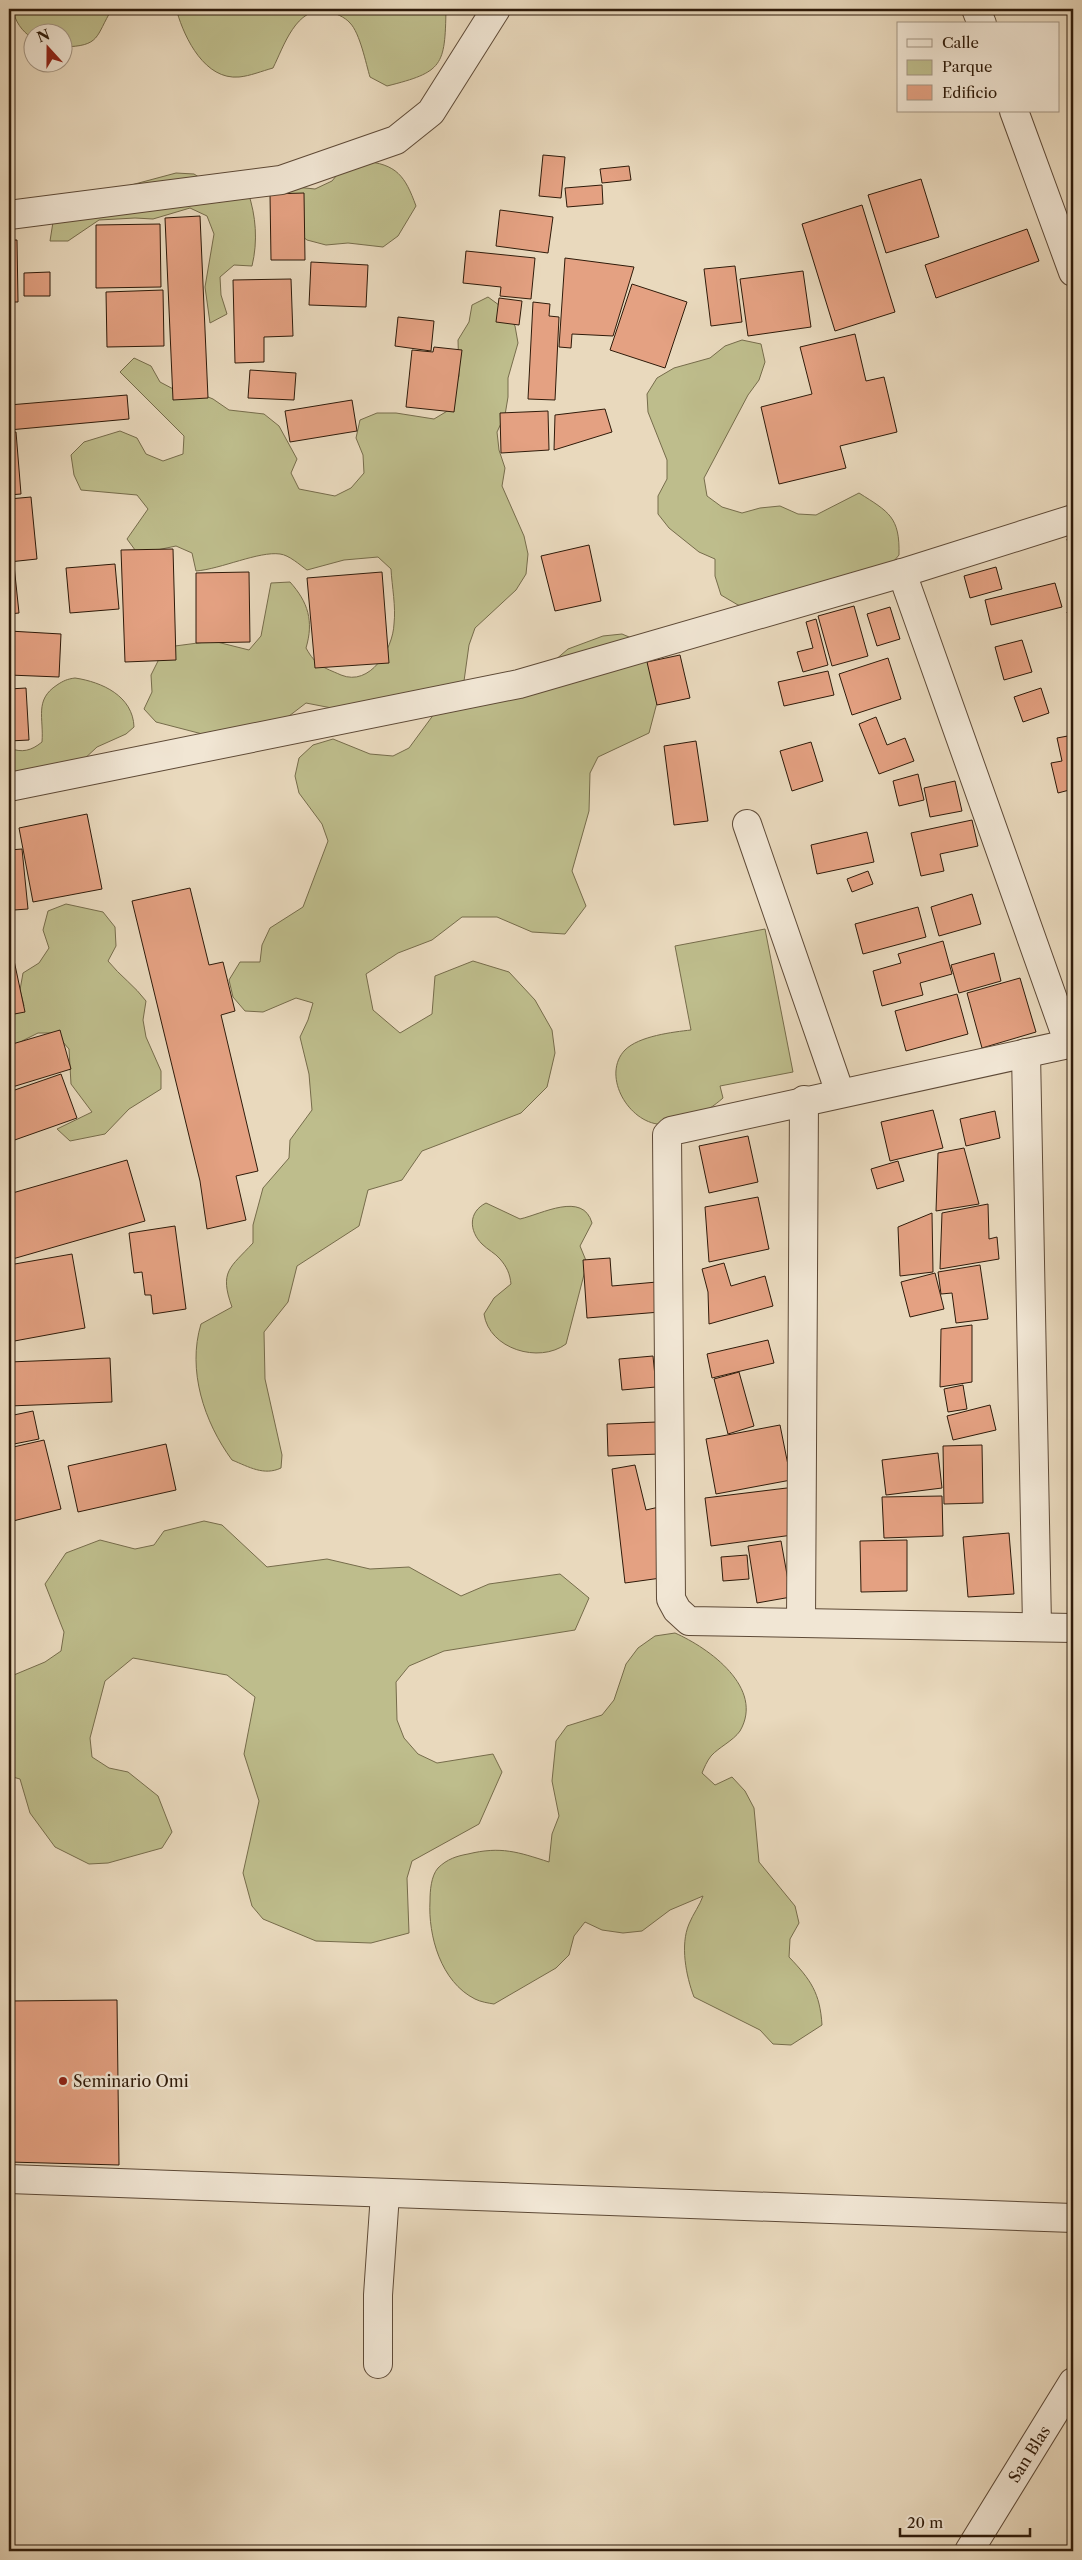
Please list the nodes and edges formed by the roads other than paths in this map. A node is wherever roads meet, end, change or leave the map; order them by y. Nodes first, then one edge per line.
1 (496, 9) edge
2 (976, 9) edge
3 (981, 22) edge
4 (1014, 112) edge
5 (9, 215) edge
6 (1073, 272) edge
7 (1073, 519) edge
8 (902, 573) junction
9 (9, 786) edge
10 (747, 824) dead end
11 (1071, 1043) edge
12 (1026, 1053) junction
13 (840, 1093) junction
14 (804, 1100) junction
15 (801, 1622) junction
16 (1038, 1626) junction
17 (1073, 1628) edge
18 (9, 2179) edge
19 (385, 2194) junction
20 (1073, 2218) edge
21 (378, 2364) dead end
22 (1073, 2382) edge
23 (969, 2551) edge

1 - 5 street
2 - 3 street
4 - 6 street
7 - 8 street
8 - 9 street
8 - 11 street
10 - 13 street
11 - 12 street
12 - 13 street
12 - 16 street
13 - 14 street
14 - 15 street
14 - 15 street
15 - 16 street
16 - 17 street
18 - 19 street
19 - 20 street
19 - 21 street
22 - 23 street, San Blas

